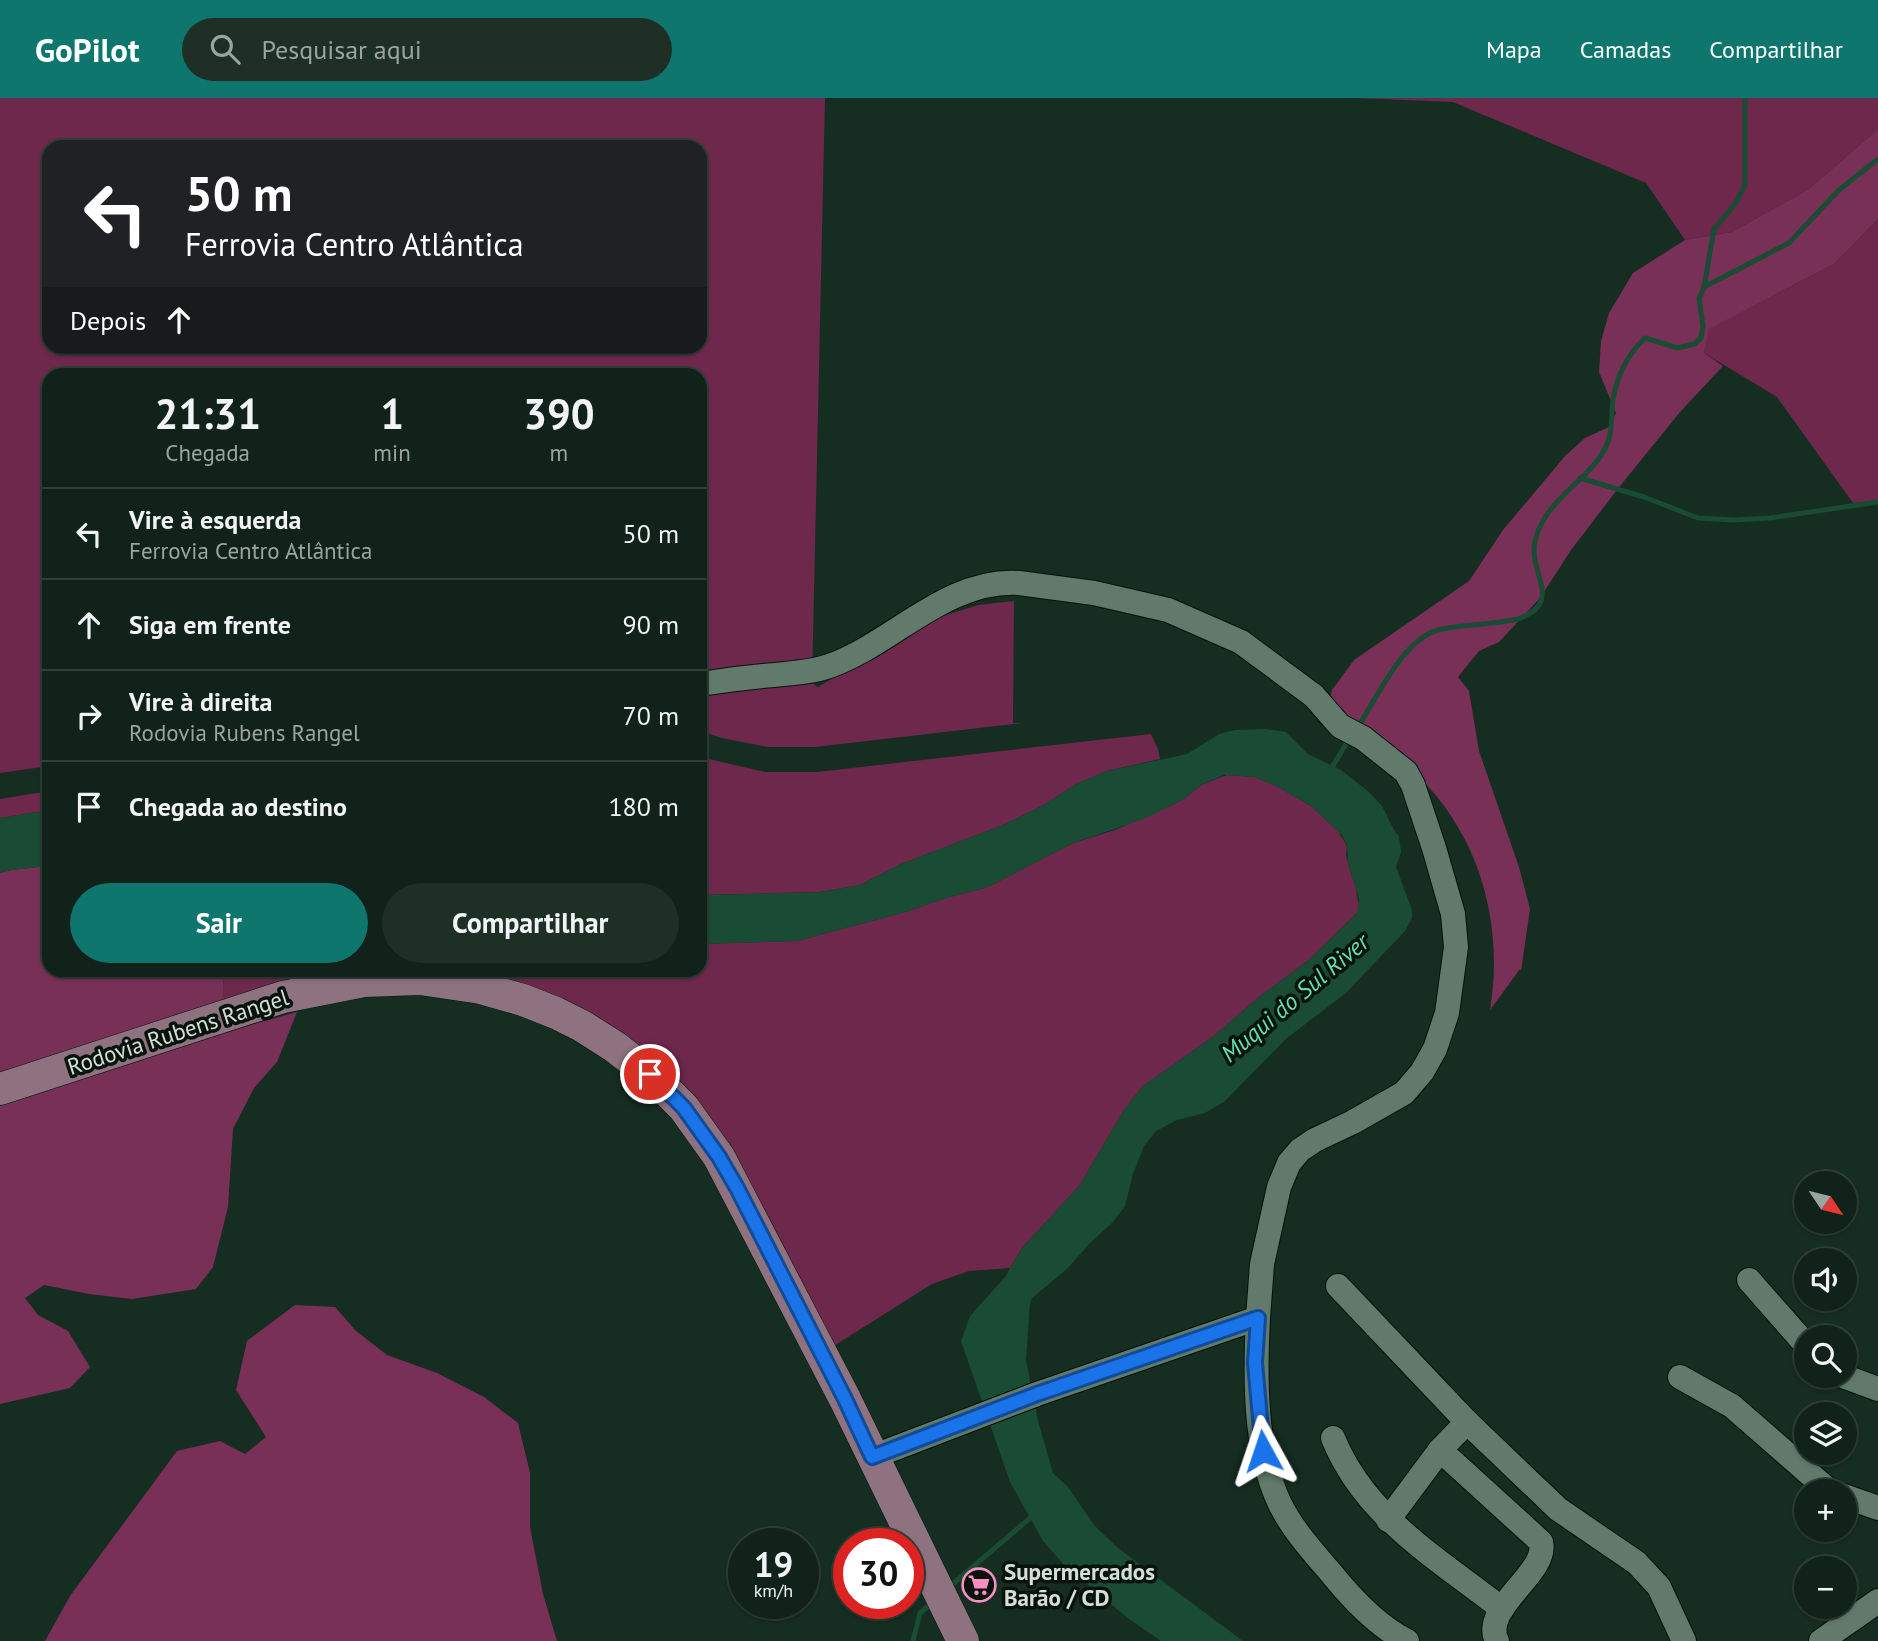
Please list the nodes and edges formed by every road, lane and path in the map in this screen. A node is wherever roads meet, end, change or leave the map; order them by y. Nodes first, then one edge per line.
1 (707, 683) edge
2 (0, 1089) edge
3 (1749, 1280) dead end
4 (1338, 1286) dead end
5 (1258, 1318) junction
6 (1794, 1331) edge
7 (1680, 1377) dead end
8 (1857, 1381) edge
9 (1878, 1389) edge
10 (1467, 1422) junction
11 (1333, 1438) dead end
12 (1440, 1450) junction
13 (872, 1457) junction
14 (1816, 1479) edge
15 (1857, 1501) edge
16 (1878, 1508) edge
17 (1388, 1520) junction
18 (1878, 1601) edge
19 (1502, 1609) junction
20 (963, 1641) edge
21 (1407, 1641) edge
22 (1497, 1641) edge
23 (1684, 1641) edge
24 (1821, 1641) edge

1 - 5 street
2 - 13 main road, Rodovia Rubens Rangel
3 - 6 street
4 - 10 street
5 - 13 street
5 - 21 street
7 - 14 street
8 - 9 street
10 - 12 street
10 - 23 street
11 - 17 street
12 - 17 street
12 - 19 street
13 - 20 main road, Rodovia Rubens Rangel
15 - 16 street
17 - 19 street
18 - 24 street
19 - 22 street

